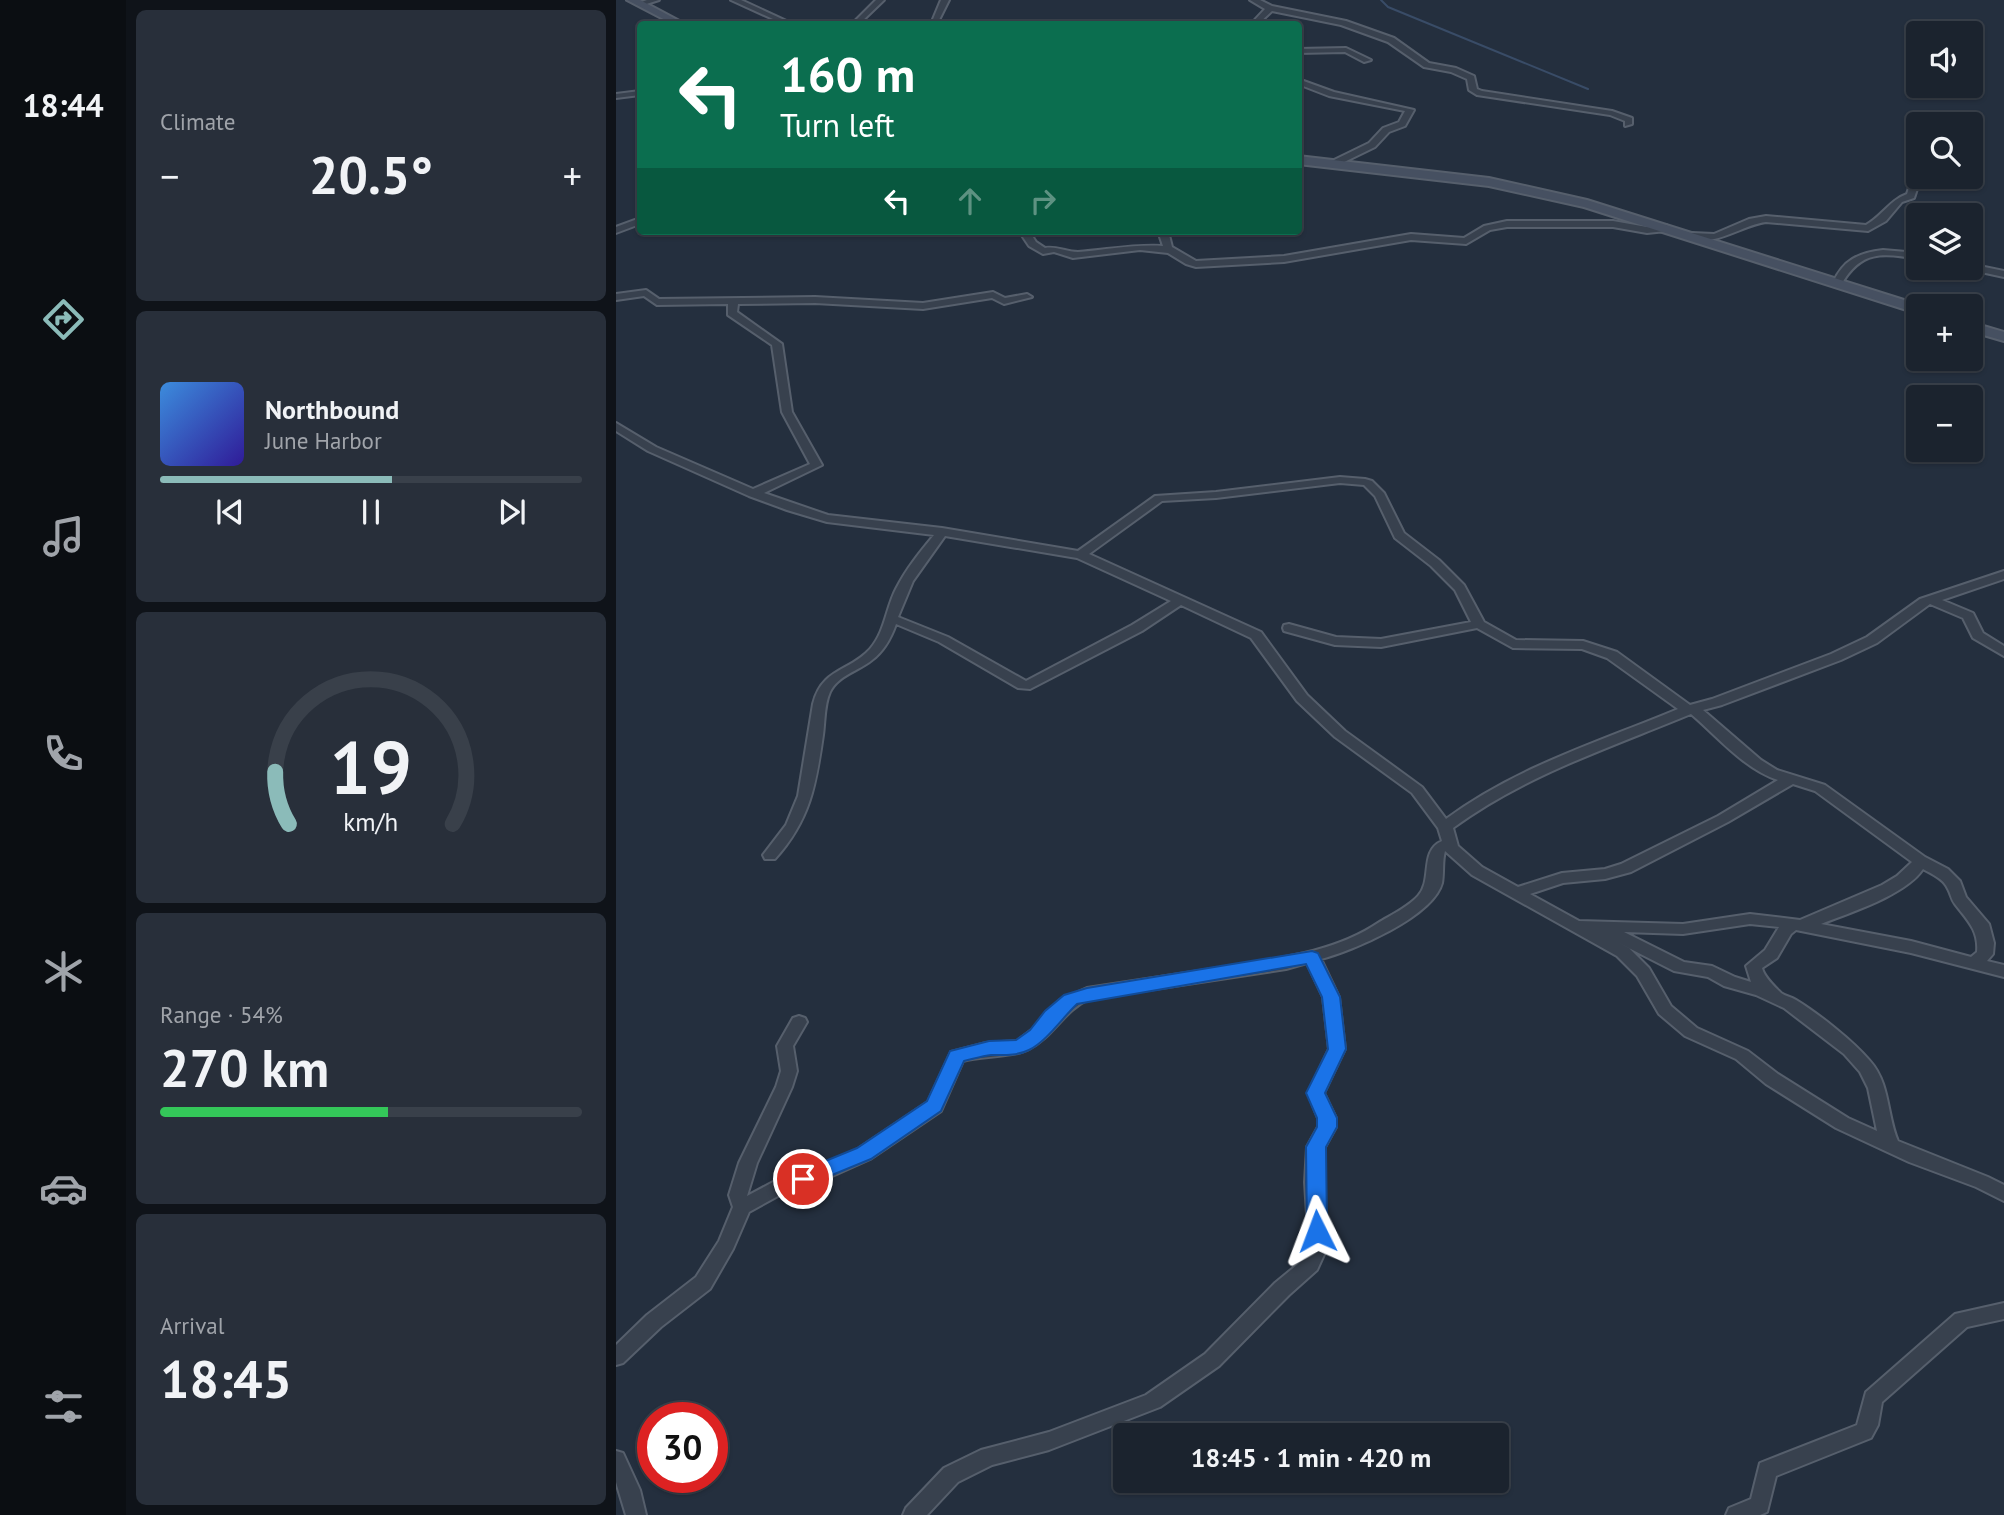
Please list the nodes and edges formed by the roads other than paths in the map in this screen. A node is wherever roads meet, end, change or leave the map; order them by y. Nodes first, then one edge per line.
1 (655, 0) edge
2 (735, 0) edge
3 (880, 0) edge
4 (945, 0) edge
5 (1254, 0) edge
6 (636, 2) edge
7 (1270, 8) junction
8 (674, 21) edge
9 (782, 21) edge
10 (858, 21) edge
11 (935, 21) edge
12 (1257, 21) edge
13 (1302, 51) edge
14 (1367, 60) dead end
15 (1302, 83) edge
16 (637, 93) edge
17 (616, 96) edge
18 (1628, 124) dead end
19 (1302, 160) edge
20 (1333, 164) junction
21 (1913, 189) edge
22 (637, 222) edge
23 (1666, 228) junction
24 (616, 230) edge
25 (1026, 235) edge
26 (1164, 235) edge
27 (1692, 236) junction
28 (1172, 250) junction
29 (1906, 255) edge
30 (1983, 270) edge
31 (2004, 274) edge
32 (1838, 283) junction
33 (616, 297) edge
34 (1027, 297) dead end
35 (733, 302) junction
36 (1906, 305) edge
37 (1983, 330) edge
38 (2004, 337) edge
39 (616, 426) edge
40 (753, 494) junction
41 (942, 532) junction
42 (1080, 555) junction
43 (2004, 575) edge
44 (1932, 600) junction
45 (1179, 601) junction
46 (892, 619) junction
47 (1479, 624) junction
48 (1289, 628) dead end
49 (2004, 652) edge
50 (1690, 709) junction
51 (1795, 779) junction
52 (1447, 835) junction
53 (770, 855) dead end
54 (1920, 861) junction
55 (1516, 893) junction
56 (1571, 924) junction
57 (1798, 925) junction
58 (1595, 926) junction
59 (1312, 957) junction
60 (1972, 964) junction
61 (2004, 971) edge
62 (1776, 996) junction
63 (799, 1022) dead end
64 (1892, 1147) junction
65 (2004, 1194) edge
66 (742, 1207) junction
67 (2004, 1311) edge
68 (616, 1357) edge
69 (616, 1460) edge
70 (636, 1515) edge
71 (913, 1515) edge
72 (1737, 1515) edge

1 - 6 street
2 - 9 street
3 - 10 street
4 - 11 street
5 - 7 street
6 - 8 street
7 - 12 street
7 - 18 street
13 - 14 street
15 - 20 street
16 - 17 street
19 - 20 street
20 - 23 street
21 - 27 street
22 - 24 street
23 - 27 street
23 - 28 street
25 - 28 street
26 - 28 street
27 - 32 street
29 - 32 street
30 - 31 street
32 - 36 street
33 - 35 street
34 - 35 street
35 - 40 street
37 - 38 street
39 - 40 street
40 - 41 street
41 - 42 street
41 - 46 street
42 - 45 street
42 - 47 street
43 - 44 street
44 - 49 street
44 - 50 street
45 - 46 street
45 - 52 street
46 - 53 street
47 - 48 street
47 - 50 street
50 - 51 street
50 - 52 street
51 - 54 street
51 - 55 street
52 - 55 street
52 - 59 street
54 - 57 street
54 - 60 street
55 - 56 street
56 - 58 street
56 - 64 street
57 - 58 street
57 - 60 street
57 - 62 street
58 - 62 street
59 - 66 street
59 - 71 street
60 - 61 street
62 - 64 street
63 - 66 street
64 - 65 street
66 - 68 street
67 - 72 street
69 - 70 street

